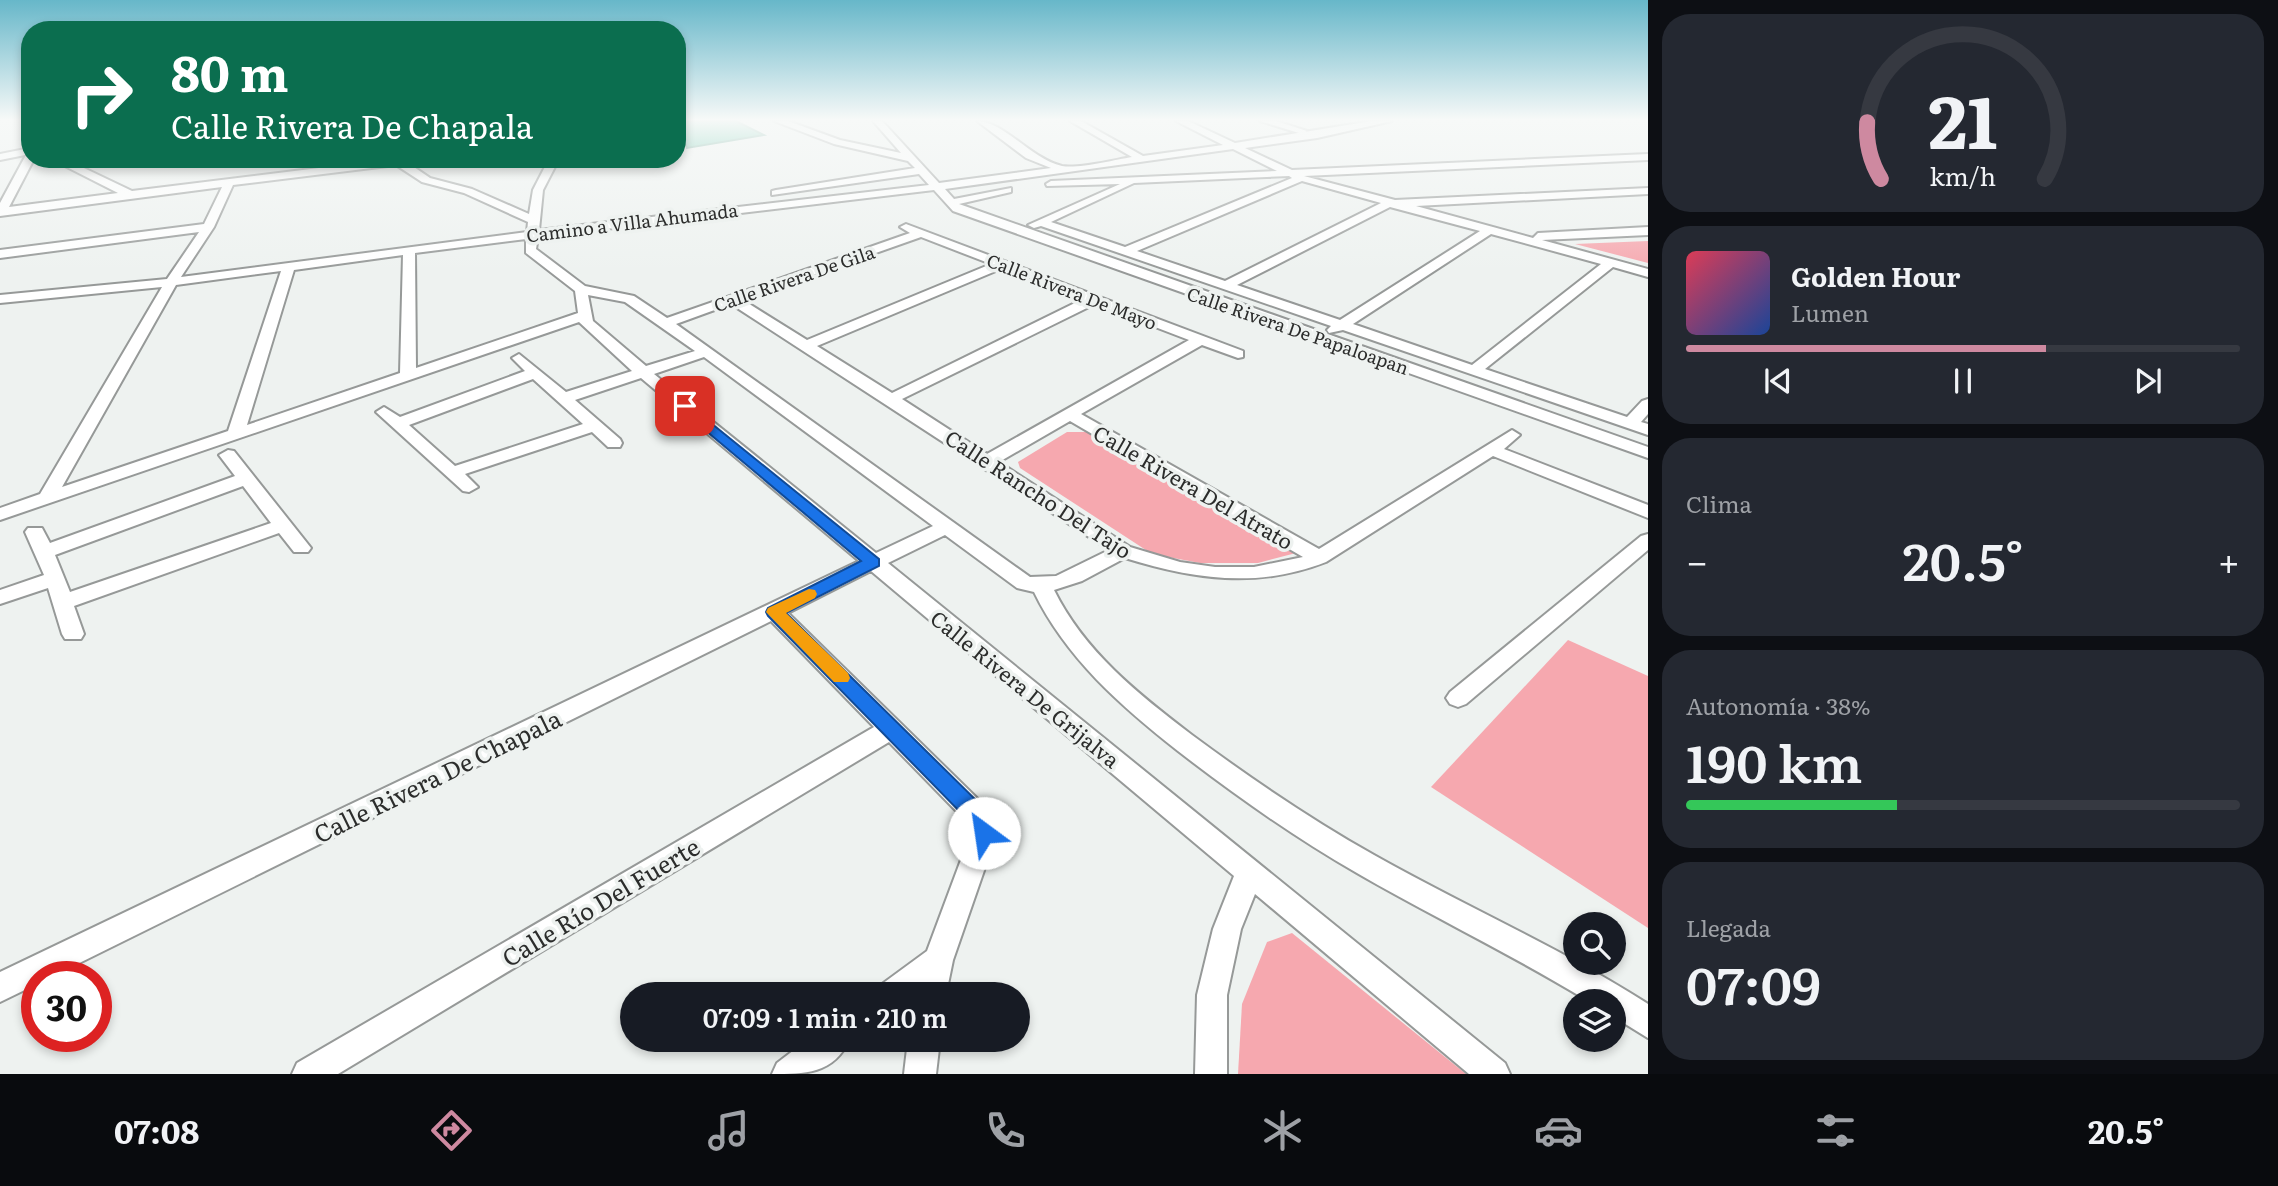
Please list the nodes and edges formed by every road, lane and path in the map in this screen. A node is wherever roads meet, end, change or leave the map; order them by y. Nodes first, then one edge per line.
1 (22, 171) edge
2 (82, 171) edge
3 (331, 171) edge
4 (413, 171) edge
5 (548, 171) edge
6 (917, 171) edge
7 (925, 171) edge
8 (1054, 171) edge
9 (1063, 171) edge
10 (1310, 171) edge
11 (1289, 172) junction
12 (1301, 178) junction
13 (1139, 179) junction
14 (1072, 182) junction
15 (228, 185) junction
16 (936, 187) junction
17 (1648, 191) edge
18 (134, 196) junction
19 (950, 203) junction
20 (1388, 204) junction
21 (0, 212) edge
22 (641, 220) junction
23 (535, 221) junction
24 (1041, 222) junction
25 (906, 226) dead end
26 (208, 227) junction
27 (1489, 230) junction
28 (1648, 231) edge
29 (1018, 232) junction
30 (921, 233) junction
31 (532, 235) junction
32 (1520, 238) junction
33 (409, 251) junction
34 (1126, 251) junction
35 (0, 254) edge
36 (1610, 263) junction
37 (1002, 264) junction
38 (289, 266) junction
39 (1648, 273) edge
40 (171, 282) junction
41 (1225, 285) junction
42 (0, 287) edge
43 (581, 289) junction
44 (5, 299) edge
45 (732, 299) junction
46 (1094, 299) junction
47 (583, 316) junction
48 (666, 323) junction
49 (1340, 326) junction
50 (1323, 338) junction
51 (1200, 340) junction
52 (806, 345) junction
53 (705, 352) junction
54 (1238, 354) dead end
55 (519, 358) dead end
56 (1473, 371) junction
57 (643, 372) junction
58 (535, 373) junction
59 (408, 374) junction
60 (564, 398) junction
61 (891, 399) junction
62 (1648, 404) edge
63 (384, 412) dead end
64 (1069, 414) junction
65 (399, 423) junction
66 (1630, 424) junction
67 (594, 426) junction
68 (1648, 430) edge
69 (236, 432) junction
70 (1512, 435) dead end
71 (614, 443) dead end
72 (1492, 450) junction
73 (1648, 453) edge
74 (228, 455) dead end
75 (988, 461) junction
76 (453, 472) junction
77 (247, 478) junction
78 (469, 487) dead end
79 (47, 498) junction
80 (1648, 512) edge
81 (0, 514) edge
82 (284, 526) junction
83 (946, 527) junction
84 (35, 532) dead end
85 (1648, 540) edge
86 (301, 548) dead end
87 (1123, 551) junction
88 (44, 552) junction
89 (1319, 558) junction
90 (873, 562) junction
91 (55, 578) junction
92 (1042, 587) junction
93 (0, 597) edge
94 (64, 602) junction
95 (775, 612) junction
96 (73, 634) dead end
97 (1458, 698) dead end
98 (892, 728) junction
99 (1249, 872) junction
100 (938, 960) junction
101 (909, 982) edge
102 (933, 982) edge
103 (0, 987) edge
104 (1648, 1022) edge
105 (817, 1052) edge
106 (923, 1052) edge
107 (308, 1074) edge
108 (788, 1074) edge
109 (920, 1074) edge
110 (1211, 1074) edge
111 (1494, 1074) edge

1 - 21 street
2 - 18 street
3 - 15 street
4 - 23 street
5 - 23 street
6 - 22 street
7 - 16 street
8 - 16 street, Camino a Villa Ahumada
9 - 14 street
10 - 11 street
11 - 12 street
11 - 13 street
12 - 20 street
12 - 34 street
13 - 14 street
13 - 24 street
14 - 19 street
15 - 18 street
15 - 26 street
16 - 19 street
16 - 22 street, Camino a Villa Ahumada
17 - 20 street
18 - 21 street
19 - 29 street, Calle Rivera De Papaloapan
20 - 27 street
20 - 41 street
22 - 31 street, Camino a Villa Ahumada
23 - 31 street
24 - 29 street
24 - 34 street
25 - 30 street, Calle Rivera De Mayo
26 - 35 street
26 - 40 street
27 - 32 street
27 - 49 street
28 - 32 street
29 - 50 street, Calle Rivera De Papaloapan
30 - 37 street, Calle Rivera De Mayo
30 - 45 street, Calle Rivera De Gila
31 - 33 street, Camino a Villa Ahumada
31 - 43 street
32 - 36 street
33 - 38 street, Camino a Villa Ahumada
33 - 59 street
34 - 41 street
36 - 39 street
36 - 56 street
37 - 46 street, Calle Rivera De Mayo
37 - 52 street
38 - 40 street, Camino a Villa Ahumada
38 - 69 street
40 - 44 street, Camino a Villa Ahumada
40 - 79 street
41 - 49 street
42 - 44 street
43 - 47 street
43 - 48 street
45 - 48 street, Calle Rivera De Gila
45 - 52 street, Calle Rancho Del Tajo
46 - 51 street, Calle Rivera De Mayo
46 - 61 street
47 - 57 street, Calle Rivera De Grijalva
47 - 59 street
48 - 53 street
49 - 50 street
49 - 56 street
50 - 73 street, Calle Rivera De Papaloapan
51 - 54 street, Calle Rivera De Mayo
51 - 64 street
52 - 61 street, Calle Rancho Del Tajo
53 - 57 street
53 - 83 street
55 - 58 street
56 - 66 street
57 - 60 street
57 - 90 street, Calle Rivera De Grijalva
58 - 60 street
58 - 65 street
59 - 69 street
60 - 67 street
61 - 75 street, Calle Rancho Del Tajo
62 - 66 street
63 - 65 street
64 - 75 street
64 - 89 street, Calle Rivera Del Atrato
65 - 76 street
66 - 68 street
67 - 71 street
67 - 76 street
69 - 79 street
70 - 72 street, Calle Rancho Del Tajo
72 - 80 street
72 - 89 street, Calle Rancho Del Tajo
74 - 77 street
75 - 87 street, Calle Rancho Del Tajo
76 - 78 street
77 - 82 street
77 - 88 street
79 - 81 street
82 - 86 street
82 - 94 street
83 - 90 street, Calle Rivera De Chapala
83 - 92 street
84 - 88 street
85 - 97 street
87 - 89 street, Calle Rancho Del Tajo
87 - 92 street
88 - 91 street
90 - 95 street, Calle Rivera De Chapala
90 - 99 street, Calle Rivera De Grijalva
91 - 93 street
91 - 94 street
92 - 104 street
94 - 96 street
95 - 98 street
95 - 103 street, Calle Rivera De Chapala
98 - 100 street
98 - 107 street, Calle Río Del Fuerte
99 - 110 street
99 - 111 street, Calle Rivera De Grijalva
100 - 101 street
100 - 102 street
105 - 108 street
106 - 109 street

